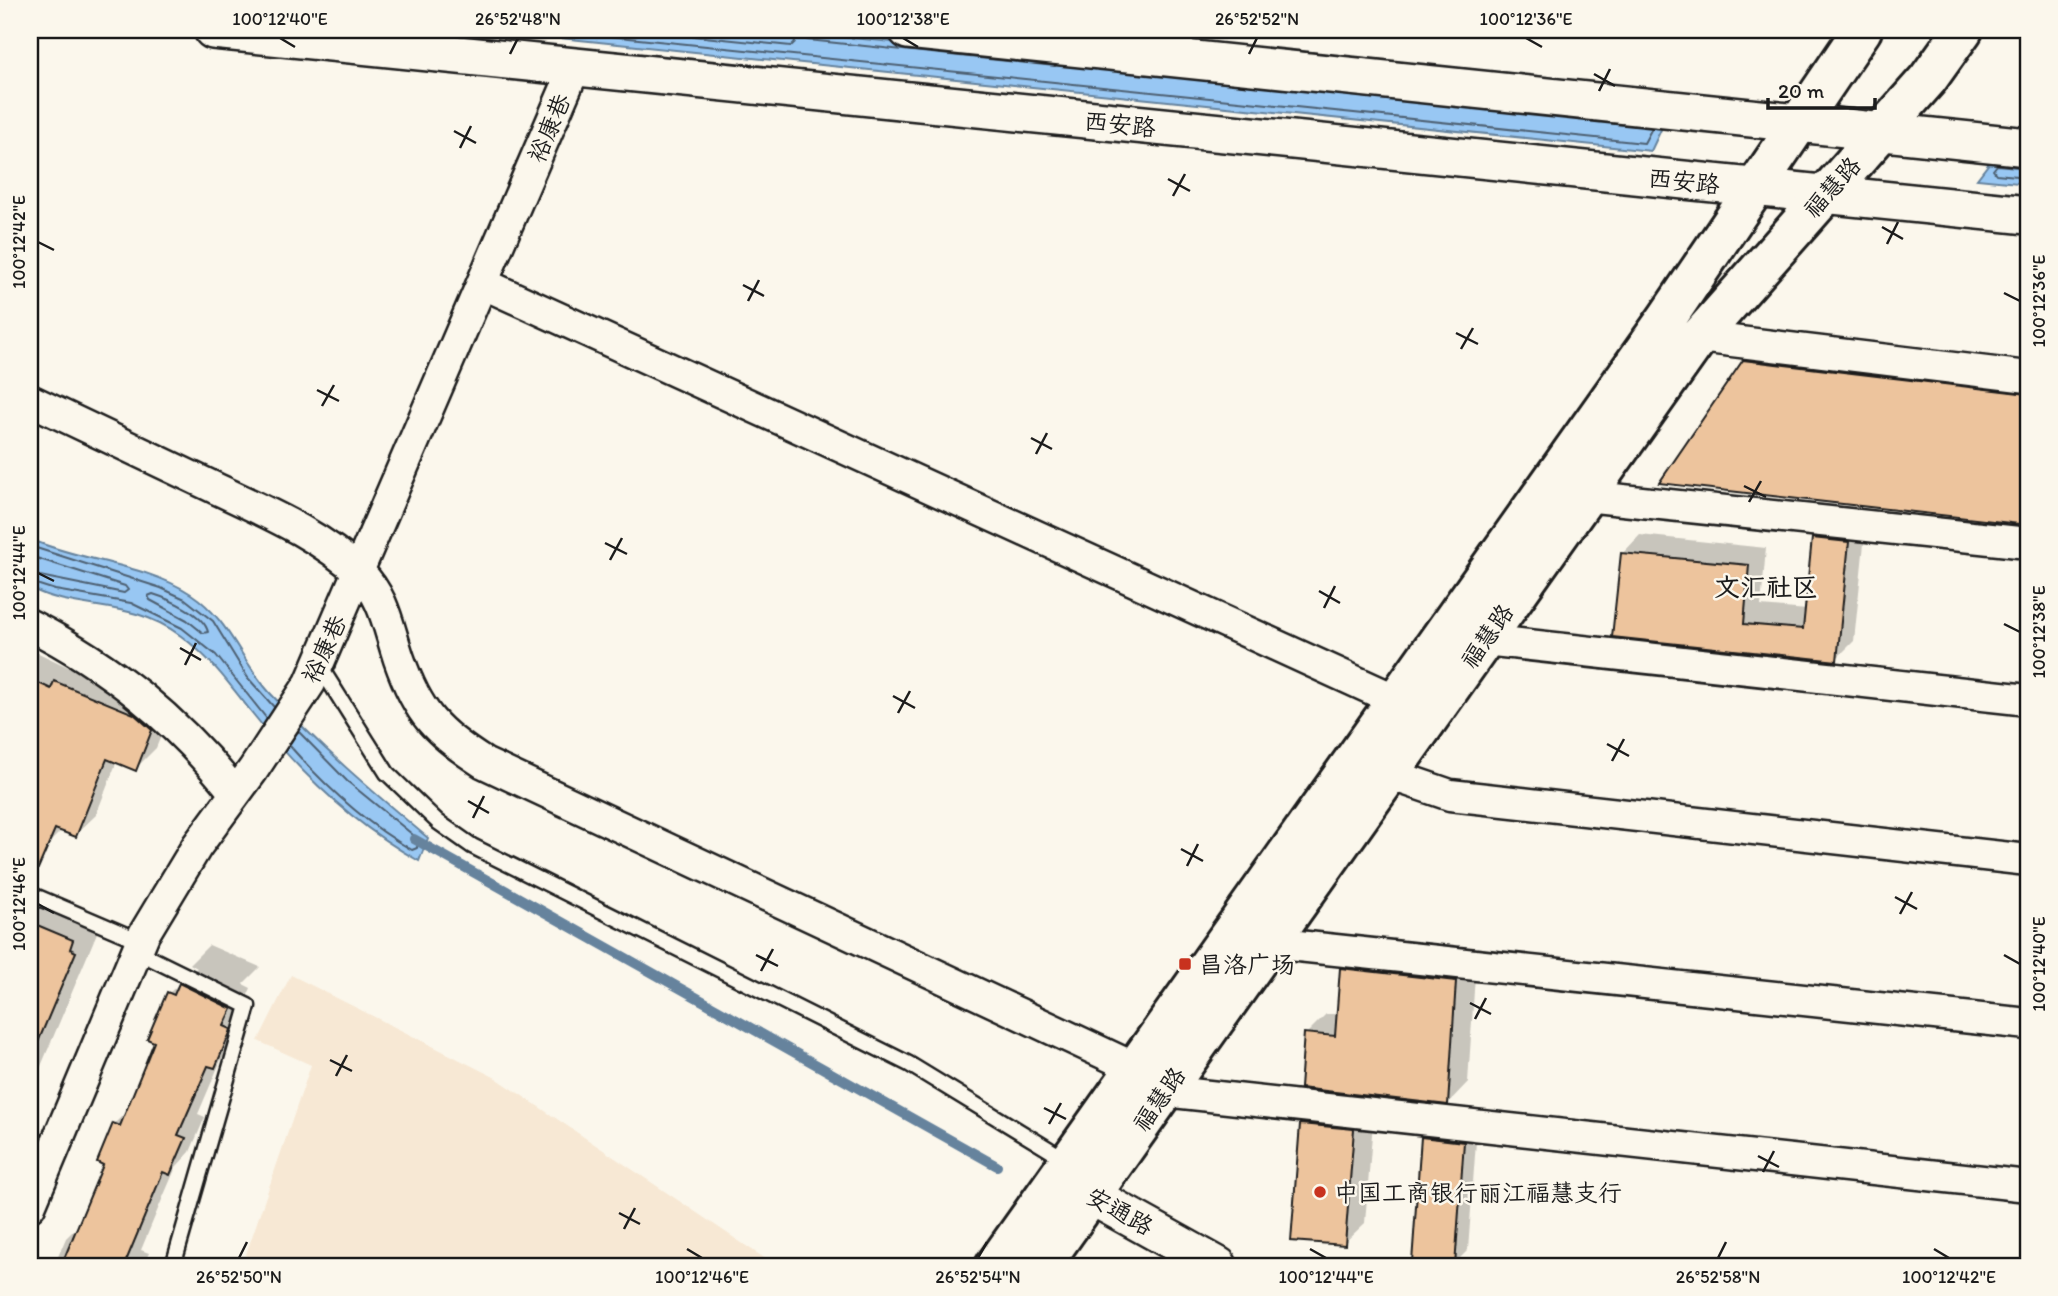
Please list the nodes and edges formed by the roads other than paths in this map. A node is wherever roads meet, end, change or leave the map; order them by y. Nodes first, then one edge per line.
1 (213, 30) edge
2 (908, 30) edge
3 (1863, 30) edge
4 (1963, 30) edge
5 (575, 67) junction
6 (1799, 123) junction
7 (1881, 131) junction
8 (2028, 147) edge
9 (1755, 188) junction
10 (1825, 195) junction
11 (2028, 215) edge
12 (482, 283) junction
13 (1699, 337) junction
14 (2028, 377) edge
15 (30, 400) edge
16 (1586, 496) junction
17 (2028, 543) edge
18 (358, 572) junction
19 (30, 625) edge
20 (1484, 640) junction
21 (314, 674) junction
22 (1396, 699) junction
23 (2028, 700) edge
24 (1389, 774) junction
25 (244, 782) junction
26 (2028, 860) edge
27 (30, 894) edge
28 (1270, 943) junction
29 (138, 946) junction
30 (2028, 1024) edge
31 (1150, 1080) junction
32 (1064, 1169) junction
33 (2028, 1186) edge
34 (1091, 1195) junction
35 (30, 1206) edge
36 (173, 1266) edge
37 (995, 1266) edge
38 (1041, 1266) edge
39 (1218, 1266) edge

1 - 5 street, 西安路
2 - 6 street
3 - 6 main road, 福慧路
4 - 7 main road, 福慧路
5 - 9 street, 西安路
5 - 12 street, 裕康巷
6 - 7 street
6 - 9 main road, 福慧路
7 - 8 street
7 - 10 main road, 福慧路
9 - 10 street, 西安路
9 - 22 main road, 福慧路
10 - 11 street, 西安路
10 - 13 main road, 福慧路
12 - 18 street, 裕康巷
12 - 22 street
13 - 14 street
13 - 16 main road, 福慧路
15 - 18 street
16 - 17 street
16 - 20 main road, 福慧路
18 - 21 street, 裕康巷
18 - 31 street
19 - 25 street
20 - 23 street
20 - 24 main road, 福慧路
21 - 25 street, 裕康巷
21 - 32 lane
22 - 31 main road, 福慧路
24 - 26 street
24 - 28 main road, 福慧路
25 - 29 street, 裕康巷
27 - 29 lane
28 - 30 street
28 - 31 main road, 福慧路
29 - 35 street, 裕康巷
29 - 36 lane
31 - 32 main road, 福慧路
31 - 33 street
31 - 34 main road, 福慧路
32 - 34 street, 安通路
32 - 37 main road, 福慧路
34 - 38 main road, 福慧路
34 - 39 street, 安通路

